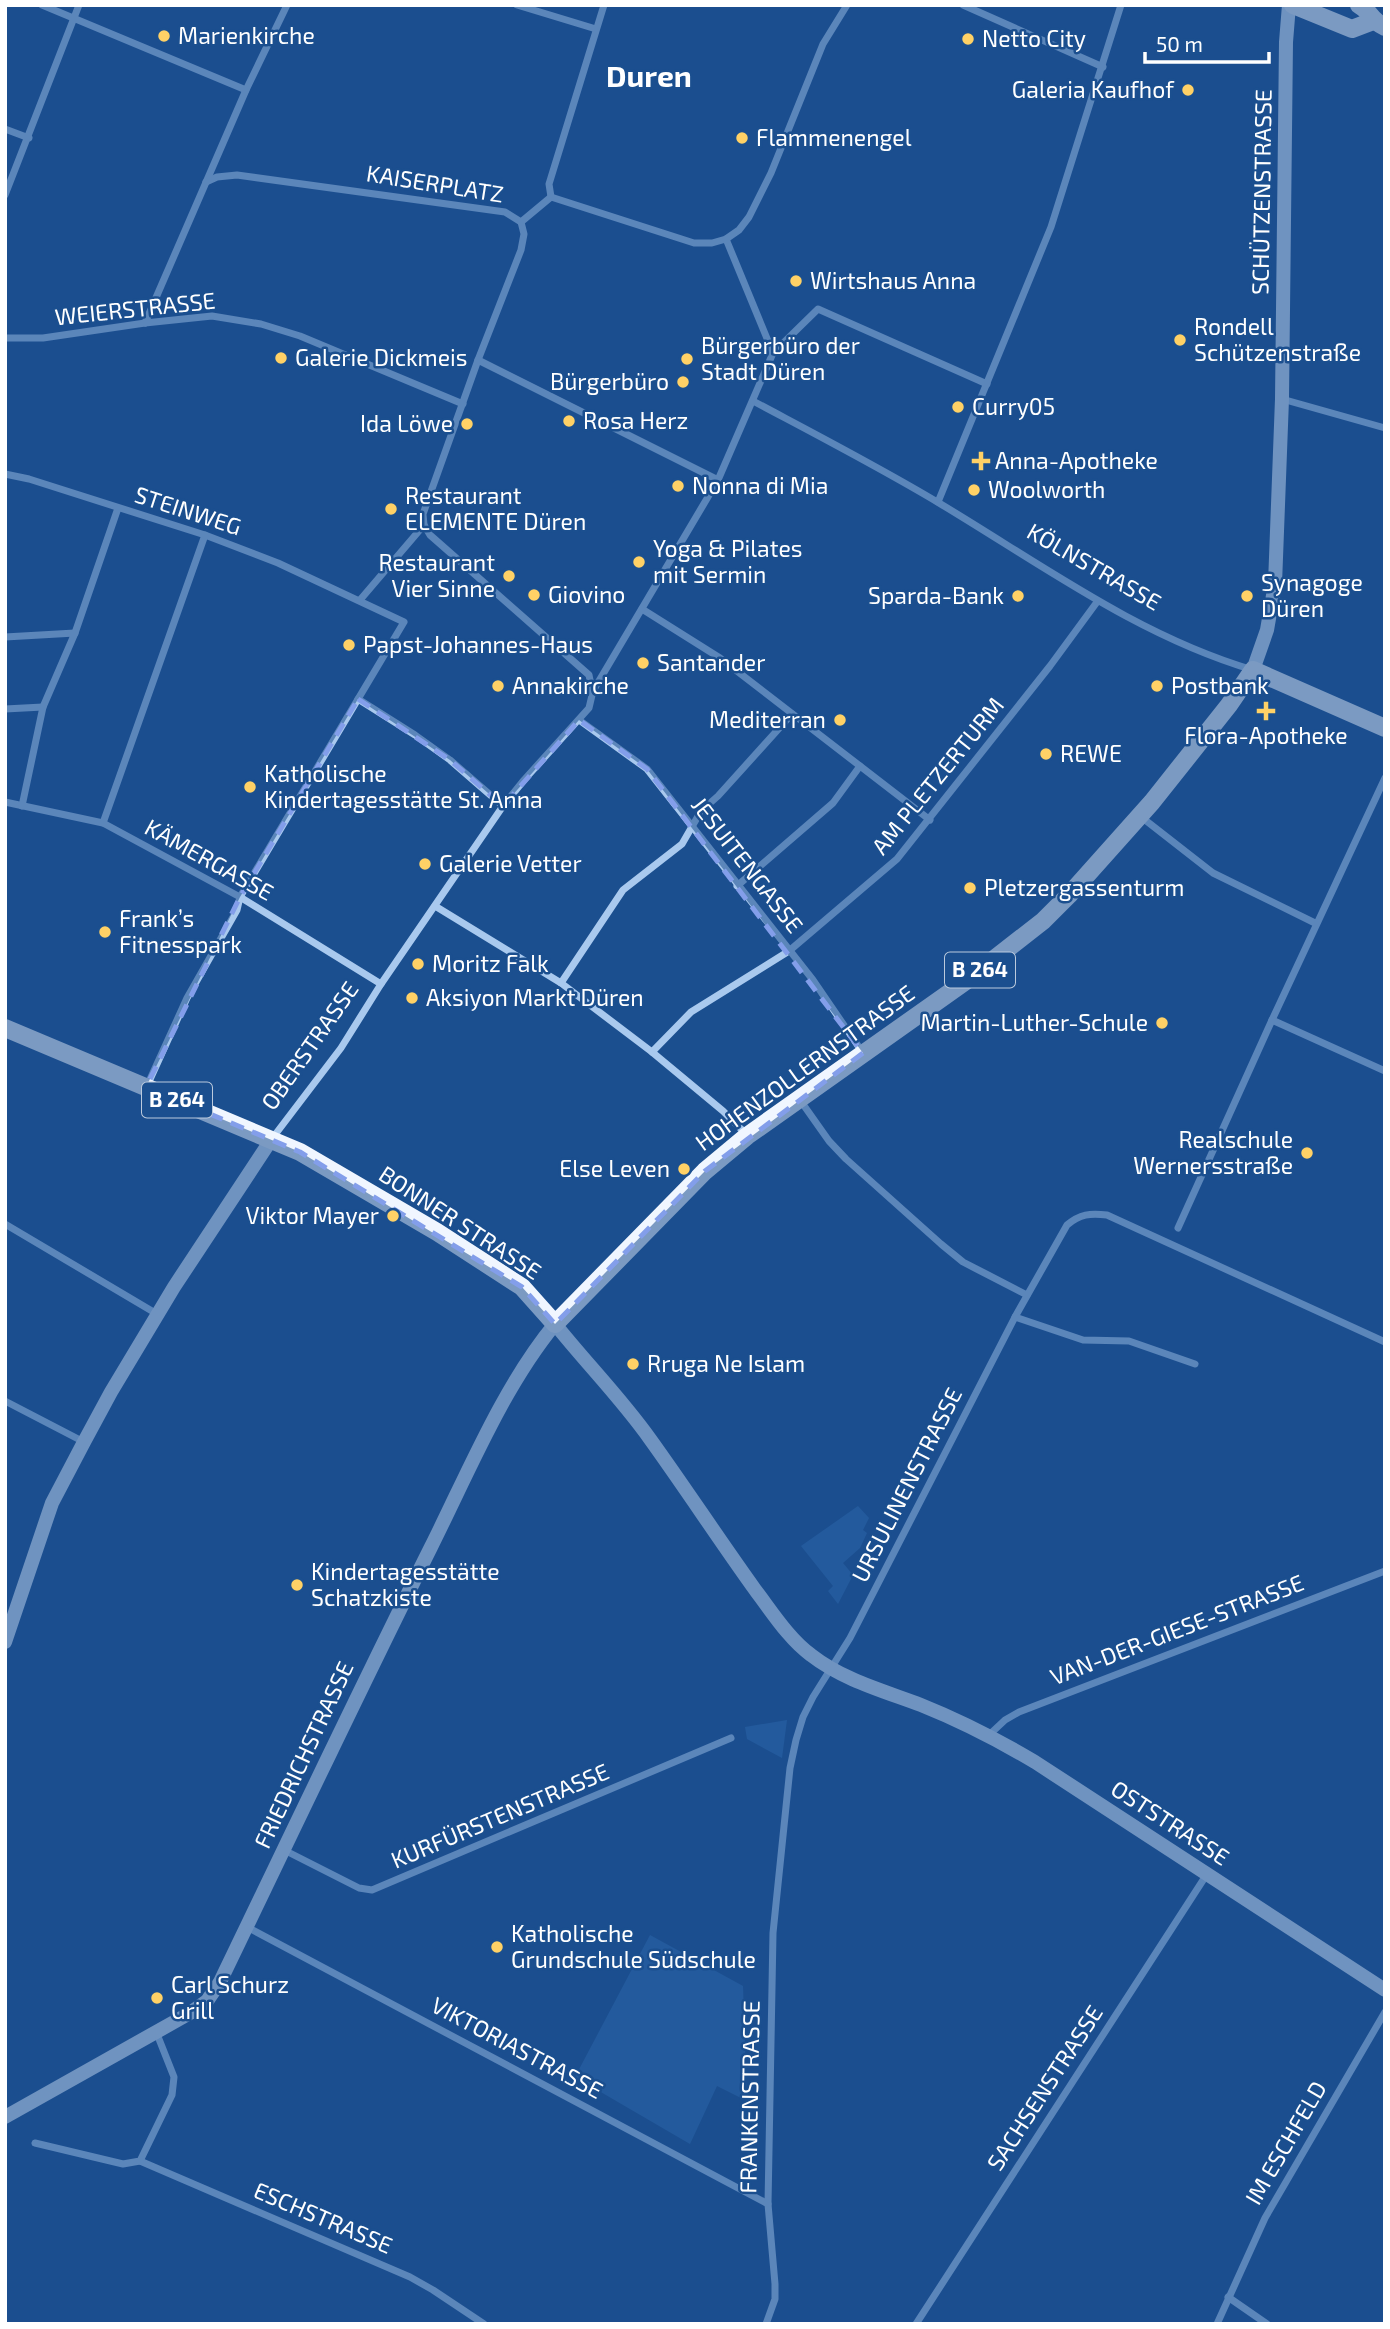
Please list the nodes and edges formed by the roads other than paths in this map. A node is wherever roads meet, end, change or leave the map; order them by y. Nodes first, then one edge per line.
1 (42, 5) edge
2 (79, 5) edge
3 (287, 5) edge
4 (517, 5) edge
5 (604, 5) edge
6 (847, 5) edge
7 (963, 5) edge
8 (1121, 5) edge
9 (1291, 5) edge
10 (1359, 5) edge
11 (77, 18) junction
12 (1379, 24) edge
13 (596, 29) junction
14 (1103, 67) junction
15 (246, 90) junction
16 (5, 129) edge
17 (29, 138) junction
18 (205, 182) junction
19 (5, 195) edge
20 (551, 197) junction
21 (521, 222) junction
22 (726, 239) junction
23 (145, 323) junction
24 (5, 338) edge
25 (773, 353) junction
26 (478, 360) junction
27 (987, 384) junction
28 (1282, 399) junction
29 (753, 401) junction
30 (463, 404) junction
31 (1385, 428) edge
32 (5, 474) edge
33 (718, 480) junction
34 (938, 502) junction
35 (118, 508) junction
36 (424, 525) junction
37 (205, 535) junction
38 (357, 599) junction
39 (1097, 602) junction
40 (642, 609) junction
41 (75, 633) junction
42 (5, 637) edge
43 (1253, 670) junction
44 (593, 691) junction
45 (358, 699) junction
46 (43, 707) junction
47 (5, 709) edge
48 (792, 713) junction
49 (579, 720) junction
50 (1385, 728) edge
51 (860, 766) junction
52 (1385, 778) edge
53 (5, 802) edge
54 (22, 806) junction
55 (503, 806) junction
56 (1140, 816) junction
57 (930, 820) junction
58 (103, 823) junction
59 (692, 825) junction
60 (737, 886) junction
61 (240, 897) junction
62 (435, 906) junction
63 (1315, 923) junction
64 (789, 951) junction
65 (561, 983) junction
66 (381, 984) junction
67 (1272, 1020) junction
68 (5, 1028) edge
69 (652, 1052) junction
70 (863, 1053) junction
71 (1385, 1071) edge
72 (146, 1087) junction
73 (800, 1100) junction
74 (747, 1136) junction
75 (271, 1140) junction
76 (5, 1224) edge
77 (1178, 1228) dead end
78 (1027, 1295) junction
79 (158, 1315) junction
80 (1015, 1317) junction
81 (555, 1324) junction
82 (1385, 1342) edge
83 (1195, 1364) dead end
84 (5, 1401) edge
85 (84, 1442) junction
86 (1385, 1571) edge
87 (8, 1619) edge
88 (5, 1642) edge
89 (831, 1668) junction
90 (989, 1735) junction
91 (731, 1738) dead end
92 (285, 1850) junction
93 (1207, 1874) junction
94 (247, 1926) junction
95 (1385, 1990) edge
96 (1385, 2012) edge
97 (157, 2034) junction
98 (5, 2117) edge
99 (35, 2143) dead end
100 (140, 2161) junction
101 (768, 2204) junction
102 (1228, 2297) junction
103 (484, 2324) edge
104 (766, 2324) edge
105 (916, 2324) edge
106 (1217, 2324) edge
107 (1267, 2324) edge

1 - 11 street
2 - 11 street
3 - 15 street
4 - 13 street
5 - 13 street
6 - 22 street
7 - 14 street
8 - 14 street
9 - 12 main road
9 - 28 street, SCHÜTZENSTRASSE
10 - 12 main road
11 - 15 street
11 - 17 street
13 - 20 street
14 - 27 street
15 - 18 street
16 - 17 street
17 - 19 street
18 - 21 street, KAISERPLATZ
18 - 23 street
20 - 21 street, KAISERPLATZ
20 - 22 street
21 - 26 street
22 - 25 street
23 - 24 street, WEIERSTRASSE
23 - 30 street, WEIERSTRASSE
25 - 27 street
25 - 29 street, OBERSTRASSE
26 - 30 street
26 - 33 street
27 - 34 street
28 - 31 street
28 - 43 street, SCHÜTZENSTRASSE
29 - 33 street, OBERSTRASSE
29 - 34 street, KÖLNSTRASSE
30 - 36 street
32 - 35 street, STEINWEG
33 - 40 street, OBERSTRASSE
34 - 39 street, KÖLNSTRASSE
35 - 37 street, STEINWEG
35 - 41 street
36 - 38 street
36 - 44 street
37 - 38 street, STEINWEG
37 - 58 street
38 - 45 street, STEINWEG
39 - 43 street, KÖLNSTRASSE
39 - 57 street, AM PLETZERTURM
40 - 44 street, OBERSTRASSE
40 - 48 street
41 - 42 street
41 - 46 street
43 - 50 main road, KÖLNSTRASSE
43 - 56 main road, HOHENZOLLERNSTRASSE / B 264
44 - 49 street, OBERSTRASSE
45 - 55 street
45 - 61 street
46 - 47 street
46 - 54 street
48 - 51 street
48 - 59 street
49 - 55 street, OBERSTRASSE
49 - 59 street, JESUITENGASSE
51 - 57 street
51 - 60 street
52 - 63 street
53 - 54 street, KÄMERGASSE
54 - 58 street, KÄMERGASSE
55 - 62 street, OBERSTRASSE
56 - 63 street
56 - 70 main road, HOHENZOLLERNSTRASSE / B 264
57 - 64 street, AM PLETZERTURM
58 - 61 street, KÄMERGASSE
59 - 60 street, JESUITENGASSE
59 - 65 street
60 - 64 street, JESUITENGASSE
61 - 66 street, KÄMERGASSE
61 - 72 street
62 - 65 street
62 - 66 street, OBERSTRASSE
63 - 67 street
64 - 69 street, AM PLETZERTURM
64 - 70 street, JESUITENGASSE
65 - 69 street
66 - 75 street, OBERSTRASSE
67 - 71 street
67 - 77 street
68 - 72 main road, B 264
69 - 74 street
70 - 73 main road, HOHENZOLLERNSTRASSE / B 264
72 - 75 main road, B 264
73 - 74 main road, HOHENZOLLERNSTRASSE / B 264
73 - 78 street
74 - 81 main road, HOHENZOLLERNSTRASSE / B 264
75 - 79 street, OBERSTRASSE
75 - 81 main road, BONNER STRASSE / B 264
76 - 79 street
78 - 80 street, URSULINENSTRASSE
78 - 82 street, URSULINENSTRASSE
79 - 85 street, OBERSTRASSE
80 - 83 street
80 - 89 street, URSULINENSTRASSE
81 - 89 street, BONNER STRASSE
81 - 92 street, FRIEDRICHSTRASSE
84 - 85 street
85 - 87 street, OBERSTRASSE
86 - 90 street, VAN-DER-GIESE-STRASSE
87 - 88 street, OBERSTRASSE
89 - 90 street, OSTSTRASSE
89 - 101 street, FRANKENSTRASSE
90 - 93 street, OSTSTRASSE
91 - 92 street, KURFÜRSTENSTRASSE
92 - 94 street, FRIEDRICHSTRASSE
93 - 95 street, OSTSTRASSE
93 - 105 street, SACHSENSTRASSE
94 - 97 street, FRIEDRICHSTRASSE
94 - 101 street, VIKTORIASTRASSE
96 - 102 street, IM ESCHFELD
97 - 98 street, FRIEDRICHSTRASSE
97 - 100 street
99 - 100 street
100 - 103 street, ESCHSTRASSE
101 - 104 street, FRANKENSTRASSE
102 - 106 street, IM ESCHFELD
102 - 107 street

